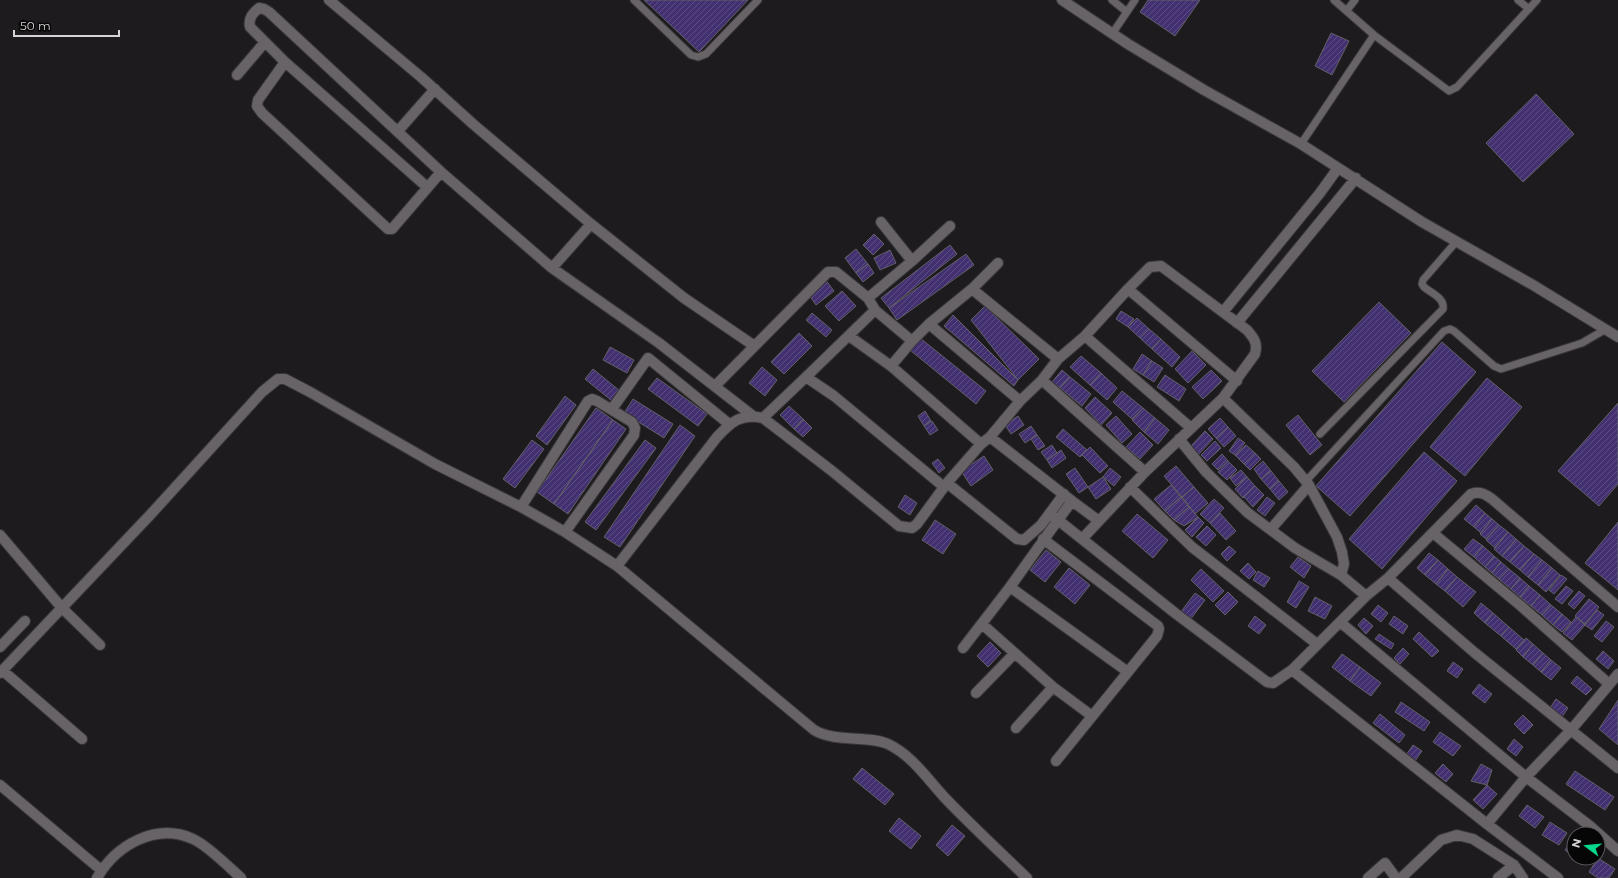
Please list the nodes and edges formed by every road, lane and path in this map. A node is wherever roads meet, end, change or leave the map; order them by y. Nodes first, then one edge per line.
1 (329, 0) edge
2 (634, 0) edge
3 (758, 0) edge
4 (1062, 0) edge
5 (1112, 0) edge
6 (1135, 0) edge
7 (1334, 0) edge
8 (1355, 0) edge
9 (1518, 0) edge
10 (1537, 0) edge
11 (1529, 9) junction
12 (1347, 10) junction
13 (1127, 12) junction
14 (1112, 34) junction
15 (1374, 35) junction
16 (265, 42) junction
17 (285, 62) junction
18 (237, 75) dead end
19 (435, 89) junction
20 (398, 131) junction
21 (1301, 144) junction
22 (1338, 168) junction
23 (441, 172) junction
24 (1356, 178) junction
25 (427, 187) junction
26 (881, 222) dead end
27 (591, 224) junction
28 (950, 226) dead end
29 (1456, 242) junction
30 (1280, 243) junction
31 (1295, 254) junction
32 (912, 261) junction
33 (998, 263) dead end
34 (552, 268) junction
35 (1128, 288) junction
36 (972, 290) junction
37 (868, 298) junction
38 (875, 310) junction
39 (1224, 312) junction
40 (1237, 323) junction
41 (929, 324) junction
42 (1606, 329) junction
43 (849, 336) junction
44 (1085, 336) junction
45 (1618, 337) edge
46 (912, 341) junction
47 (753, 345) junction
48 (1058, 360) junction
49 (891, 366) junction
50 (806, 377) junction
51 (1042, 380) junction
52 (1237, 381) junction
53 (715, 386) junction
54 (1223, 398) junction
55 (1020, 401) junction
56 (612, 410) junction
57 (758, 417) junction
58 (729, 424) junction
59 (1191, 428) junction
60 (1320, 434) dead end
61 (990, 437) junction
62 (1179, 439) junction
63 (981, 444) junction
64 (1145, 472) junction
65 (1308, 483) junction
66 (946, 485) junction
67 (1130, 487) junction
68 (1064, 494) junction
69 (1072, 501) junction
70 (521, 507) junction
71 (1049, 514) junction
72 (1058, 520) junction
73 (1099, 521) junction
74 (1271, 528) junction
75 (565, 532) junction
76 (1432, 533) junction
77 (0, 535) edge
78 (1044, 539) junction
79 (1082, 539) junction
80 (617, 566) junction
81 (1341, 575) junction
82 (1388, 578) junction
83 (1010, 587) junction
84 (1366, 596) junction
85 (1618, 607) edge
86 (62, 608) junction
87 (25, 621) dead end
88 (1340, 622) junction
89 (982, 624) junction
90 (1317, 644) junction
91 (100, 645) dead end
92 (0, 647) edge
93 (963, 648) dead end
94 (1014, 654) junction
95 (1292, 670) junction
96 (1, 672) edge
97 (1128, 672) junction
98 (1618, 674) edge
99 (1609, 684) junction
100 (1053, 687) junction
101 (976, 693) dead end
102 (1092, 716) junction
103 (1016, 728) dead end
104 (1570, 730) junction
105 (82, 739) dead end
106 (1056, 761) dead end
107 (1618, 768) edge
108 (1526, 777) junction
109 (0, 785) edge
110 (1487, 824) junction
111 (1618, 851) edge
112 (1514, 865) junction
113 (99, 874) edge
114 (241, 878) edge
115 (1027, 878) edge
116 (1368, 878) edge
117 (1396, 878) edge
118 (1401, 878) edge
119 (1498, 878) edge
120 (1523, 878) edge
121 (1558, 878) edge

1 - 19 street
2 - 3 lane
4 - 14 street
5 - 13 lane
6 - 13 lane
7 - 12 lane
8 - 12 lane
9 - 11 lane
10 - 11 lane
11 - 15 lane
12 - 15 lane
13 - 14 lane
14 - 21 street
15 - 21 lane
16 - 17 street
16 - 18 street
16 - 20 street
17 - 25 street
17 - 25 street
19 - 20 street
19 - 27 street
20 - 23 street
21 - 22 street
22 - 24 street
22 - 30 street
23 - 25 street
23 - 34 street
24 - 29 street
24 - 31 street
26 - 32 street
27 - 34 street
27 - 47 street
28 - 32 street
29 - 42 street
29 - 60 lane
30 - 31 street
30 - 39 street
31 - 40 street
32 - 37 street
33 - 36 street
34 - 53 street
35 - 39 street
35 - 44 street
35 - 52 street
36 - 41 street
36 - 48 street
37 - 38 street
37 - 47 street
38 - 43 street
38 - 46 street
39 - 40 street
40 - 52 street
41 - 46 street
41 - 55 street
42 - 45 street
42 - 65 lane
43 - 49 street
43 - 50 street
44 - 48 street
44 - 59 street
46 - 49 street
47 - 53 street
48 - 51 street
49 - 63 street
50 - 57 street
50 - 66 street
51 - 55 street
51 - 64 street
52 - 54 street
53 - 57 street
54 - 59 street
54 - 65 street
55 - 61 street
56 - 58 street
56 - 70 street
56 - 75 street
57 - 58 street
57 - 66 street
58 - 80 street
59 - 62 street
61 - 63 street
61 - 68 street
62 - 64 street
62 - 74 street
63 - 66 street
64 - 67 street
65 - 74 street
65 - 81 street
66 - 71 street
67 - 73 street
67 - 90 street
68 - 69 street
68 - 71 street
69 - 72 street
69 - 73 street
70 - 75 street
70 - 86 street
71 - 72 street
72 - 78 street
72 - 79 street
73 - 79 street
74 - 81 street
75 - 80 street
76 - 82 street
76 - 85 street
76 - 99 street
77 - 86 street
78 - 83 street
78 - 97 street
79 - 95 street
80 - 115 street
81 - 84 street
82 - 84 street
82 - 104 street
83 - 89 street
83 - 97 street
84 - 88 street
86 - 91 street
86 - 96 street
87 - 92 street
88 - 90 street
88 - 108 street
89 - 93 street
89 - 94 street
90 - 95 street
94 - 100 street
94 - 101 street
95 - 110 street
96 - 105 street
97 - 102 street
98 - 99 street
99 - 104 street
100 - 102 street
100 - 103 street
102 - 106 street
104 - 107 street
104 - 108 street
108 - 110 street
108 - 111 street
109 - 113 street
110 - 121 street
112 - 118 street
112 - 119 street
112 - 120 street
113 - 114 street
116 - 117 street

